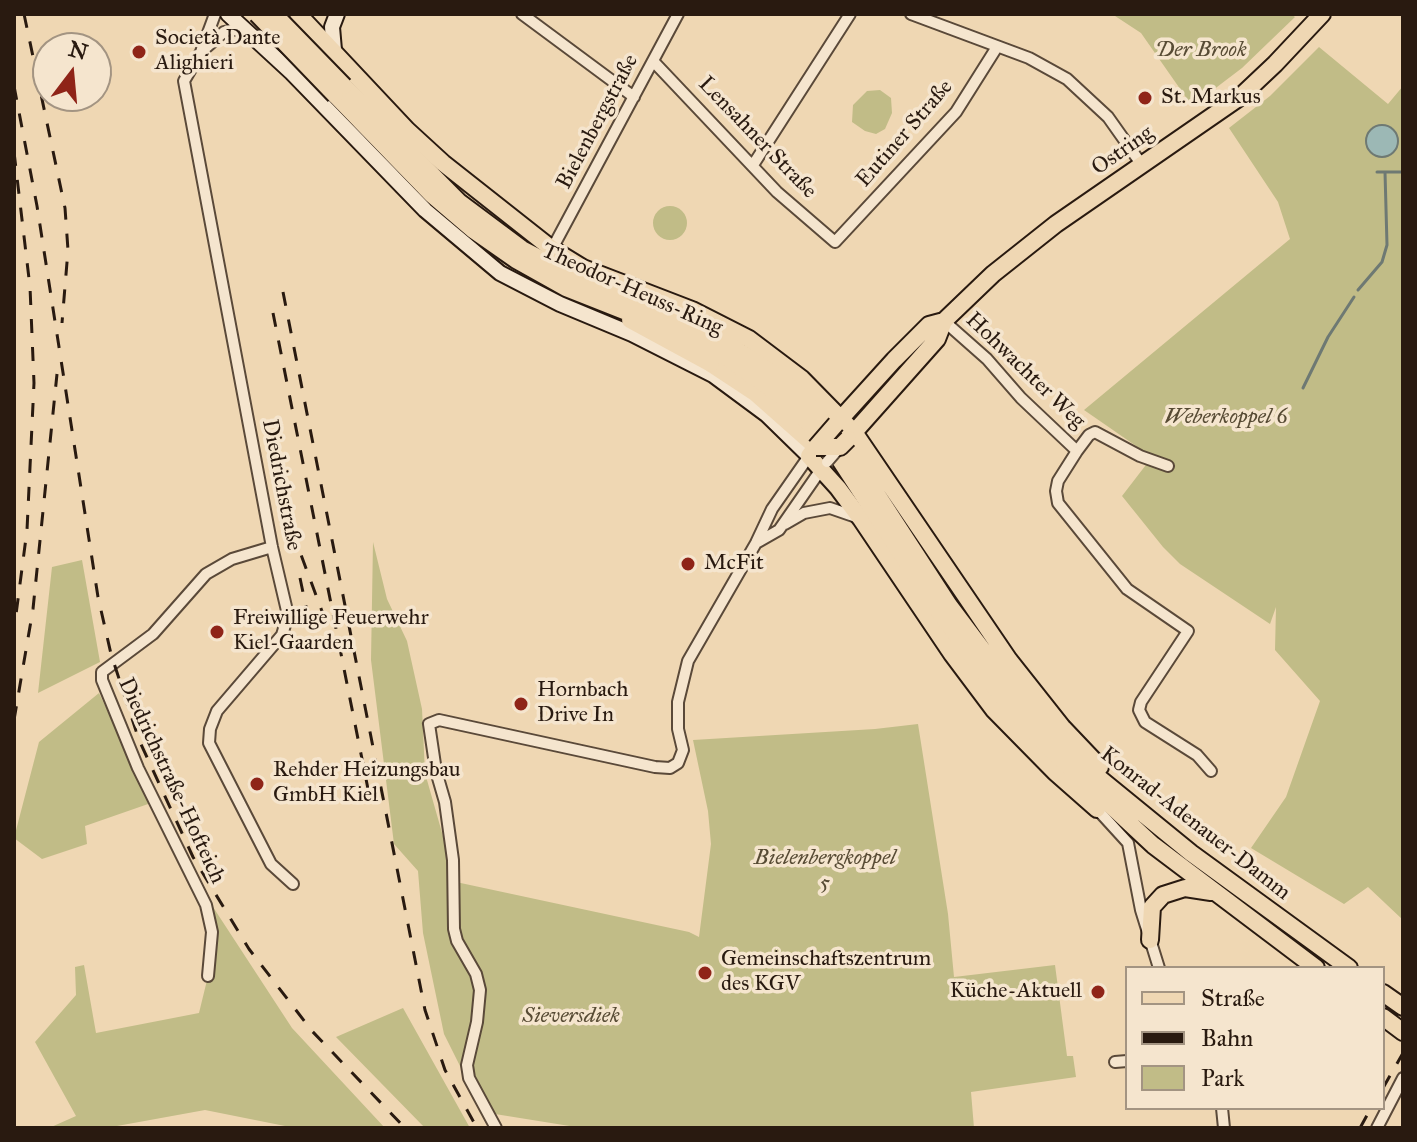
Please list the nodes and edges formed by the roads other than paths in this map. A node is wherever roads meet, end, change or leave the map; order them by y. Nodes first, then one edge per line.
1 (215, 14) edge
2 (228, 14) edge
3 (257, 14) edge
4 (274, 14) edge
5 (297, 14) edge
6 (337, 14) edge
7 (522, 14) edge
8 (678, 14) edge
9 (850, 14) edge
10 (911, 14) edge
11 (1322, 14) edge
12 (243, 28) junction
13 (997, 47) junction
14 (334, 50) junction
15 (201, 52) junction
16 (653, 61) junction
17 (340, 90) junction
18 (634, 97) junction
19 (753, 165) junction
20 (1142, 165) junction
21 (835, 242) joint
22 (522, 249) junction
23 (552, 249) junction
24 (583, 268) junction
25 (618, 307) junction
26 (944, 321) junction
27 (720, 380) junction
28 (755, 393) junction
29 (839, 421) junction
30 (848, 439) junction
31 (809, 447) junction
32 (1077, 451) junction
33 (824, 466) junction
34 (1168, 466) dead end
35 (838, 488) joint
36 (874, 513) junction
37 (780, 528) junction
38 (756, 543) junction
39 (272, 547) junction
40 (1211, 771) dead end
41 (1097, 809) junction
42 (1153, 845) junction
43 (1191, 853) junction
44 (293, 884) dead end
45 (1214, 892) junction
46 (1150, 940) junction
47 (1158, 966) edge
48 (1313, 966) edge
49 (1346, 966) edge
50 (208, 976) dead end
51 (1385, 994) edge
52 (1403, 1007) edge
53 (1385, 1018) edge
54 (1403, 1032) edge
55 (1403, 1078) edge
56 (496, 1128) edge
57 (1377, 1128) edge

1 - 15 street, Diedrichstraße
2 - 12 main road, Theodor-Heuss-Ring
3 - 17 main road, Theodor-Heuss-Ring, bridge
4 - 17 main road, Theodor-Heuss-Ring, bridge
5 - 12 main road
5 - 14 main road
6 - 14 main road
7 - 18 street
8 - 16 street, Bielenbergstraße
9 - 19 street
10 - 13 street
11 - 20 main road, Ostring
12 - 15 street
12 - 27 main road, Theodor-Heuss-Ring
13 - 20 street
13 - 21 street, Eutiner Straße
14 - 23 main road
15 - 39 street, Diedrichstraße
16 - 18 street, Bielenbergstraße
16 - 19 street, Lensahner Straße
17 - 22 main road, Theodor-Heuss-Ring
17 - 25 main road, Theodor-Heuss-Ring
18 - 23 street, Bielenbergstraße
19 - 21 street, Lensahner Straße
20 - 26 main road, Ostring
22 - 24 main road
22 - 36 main road, Theodor-Heuss-Ring
23 - 24 main road
24 - 29 main road, Theodor-Heuss-Ring
25 - 28 main road, Theodor-Heuss-Ring
25 - 36 main road, Theodor-Heuss-Ring
26 - 29 main road, Ostring
26 - 30 main road, Ostring
26 - 32 street, Hohwachter Weg
27 - 28 main road
27 - 31 main road, Theodor-Heuss-Ring
28 - 31 main road, Theodor-Heuss-Ring
29 - 30 main road
29 - 31 main road, Ostring, bridge
30 - 31 main road, bridge
30 - 33 street, Ostring, bridge
30 - 43 main road
31 - 33 main road, Theodor-Heuss-Ring
31 - 38 street, Ostring
32 - 34 street, Hohwachter Weg
32 - 40 street, Hohwachter Weg
33 - 35 main road, Theodor-Heuss-Ring
33 - 37 street, Ostring
35 - 36 main road, Konrad-Adenauer-Damm
36 - 37 street, Ostring
36 - 41 main road, Konrad-Adenauer-Damm
36 - 42 main road, Konrad-Adenauer-Damm
36 - 43 main road, Konrad-Adenauer-Damm
37 - 38 street, Ostring
38 - 56 street, Ostring
39 - 44 street, Diedrichstraße
39 - 50 street, Diedrichstraße-Hofteich
41 - 42 main road, Konrad-Adenauer-Damm
41 - 46 street
42 - 45 main road, Konrad-Adenauer-Damm
43 - 49 main road, Konrad-Adenauer-Damm
45 - 46 main road
45 - 48 main road, Konrad-Adenauer-Damm
46 - 47 street
51 - 52 main road
53 - 54 main road
55 - 57 street

